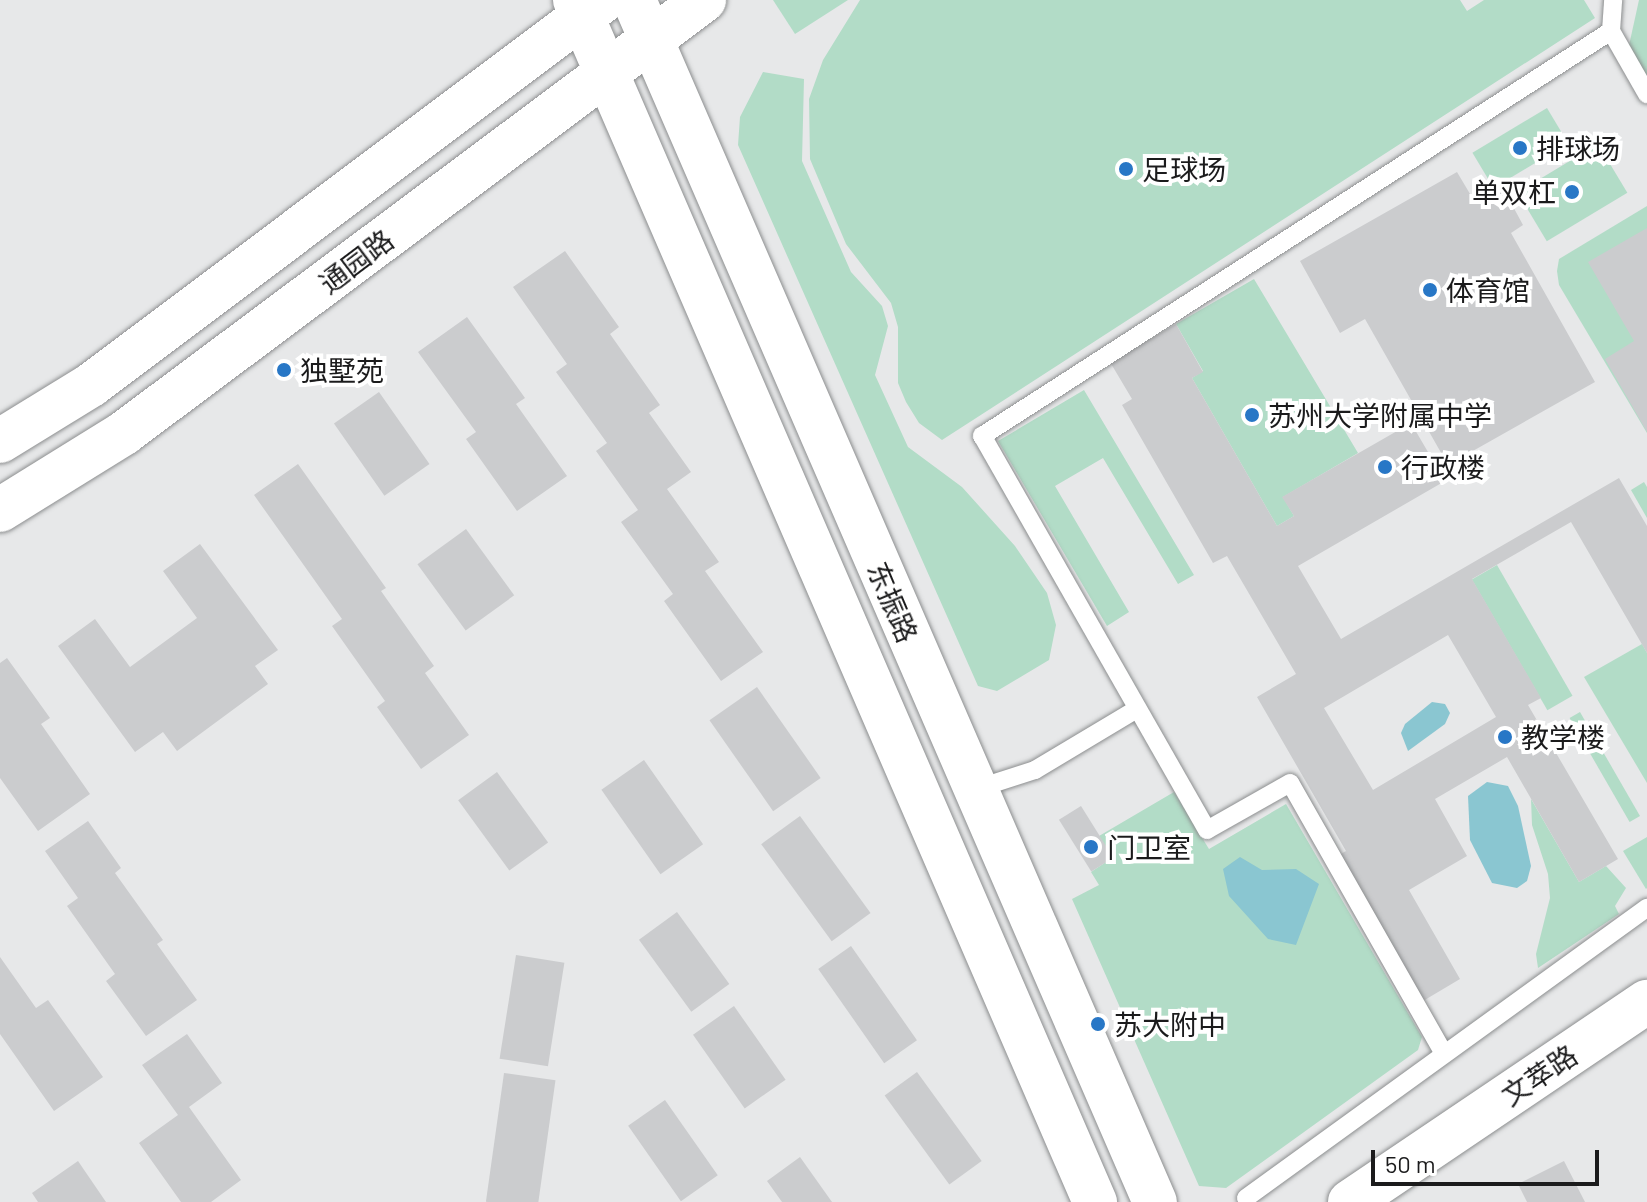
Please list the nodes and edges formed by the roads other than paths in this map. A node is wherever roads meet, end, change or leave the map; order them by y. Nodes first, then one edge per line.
1 (634, 0) edge
2 (704, 0) edge
3 (1613, 0) edge
4 (587, 6) edge
5 (1611, 31) junction
6 (651, 43) junction
7 (605, 76) junction
8 (1647, 94) edge
9 (0, 441) edge
10 (0, 510) edge
11 (1137, 709) junction
12 (975, 790) junction
13 (1647, 908) edge
14 (1647, 1002) edge
15 (1443, 1052) junction
16 (1246, 1198) dead end
17 (1095, 1202) edge
18 (1155, 1202) edge
19 (1350, 1202) edge

1 - 6 main road, 东振路
2 - 6 main road, 通园路
3 - 5 lane
4 - 7 main road, 东振路
4 - 9 main road
5 - 8 lane
5 - 11 lane
6 - 7 main road, 通园路
6 - 12 main road, 东振路
7 - 10 main road, 通园路
7 - 17 main road, 东振路
11 - 12 lane
11 - 15 lane
12 - 18 main road, 东振路
13 - 15 lane
14 - 19 main road, 文萃路
15 - 16 lane

